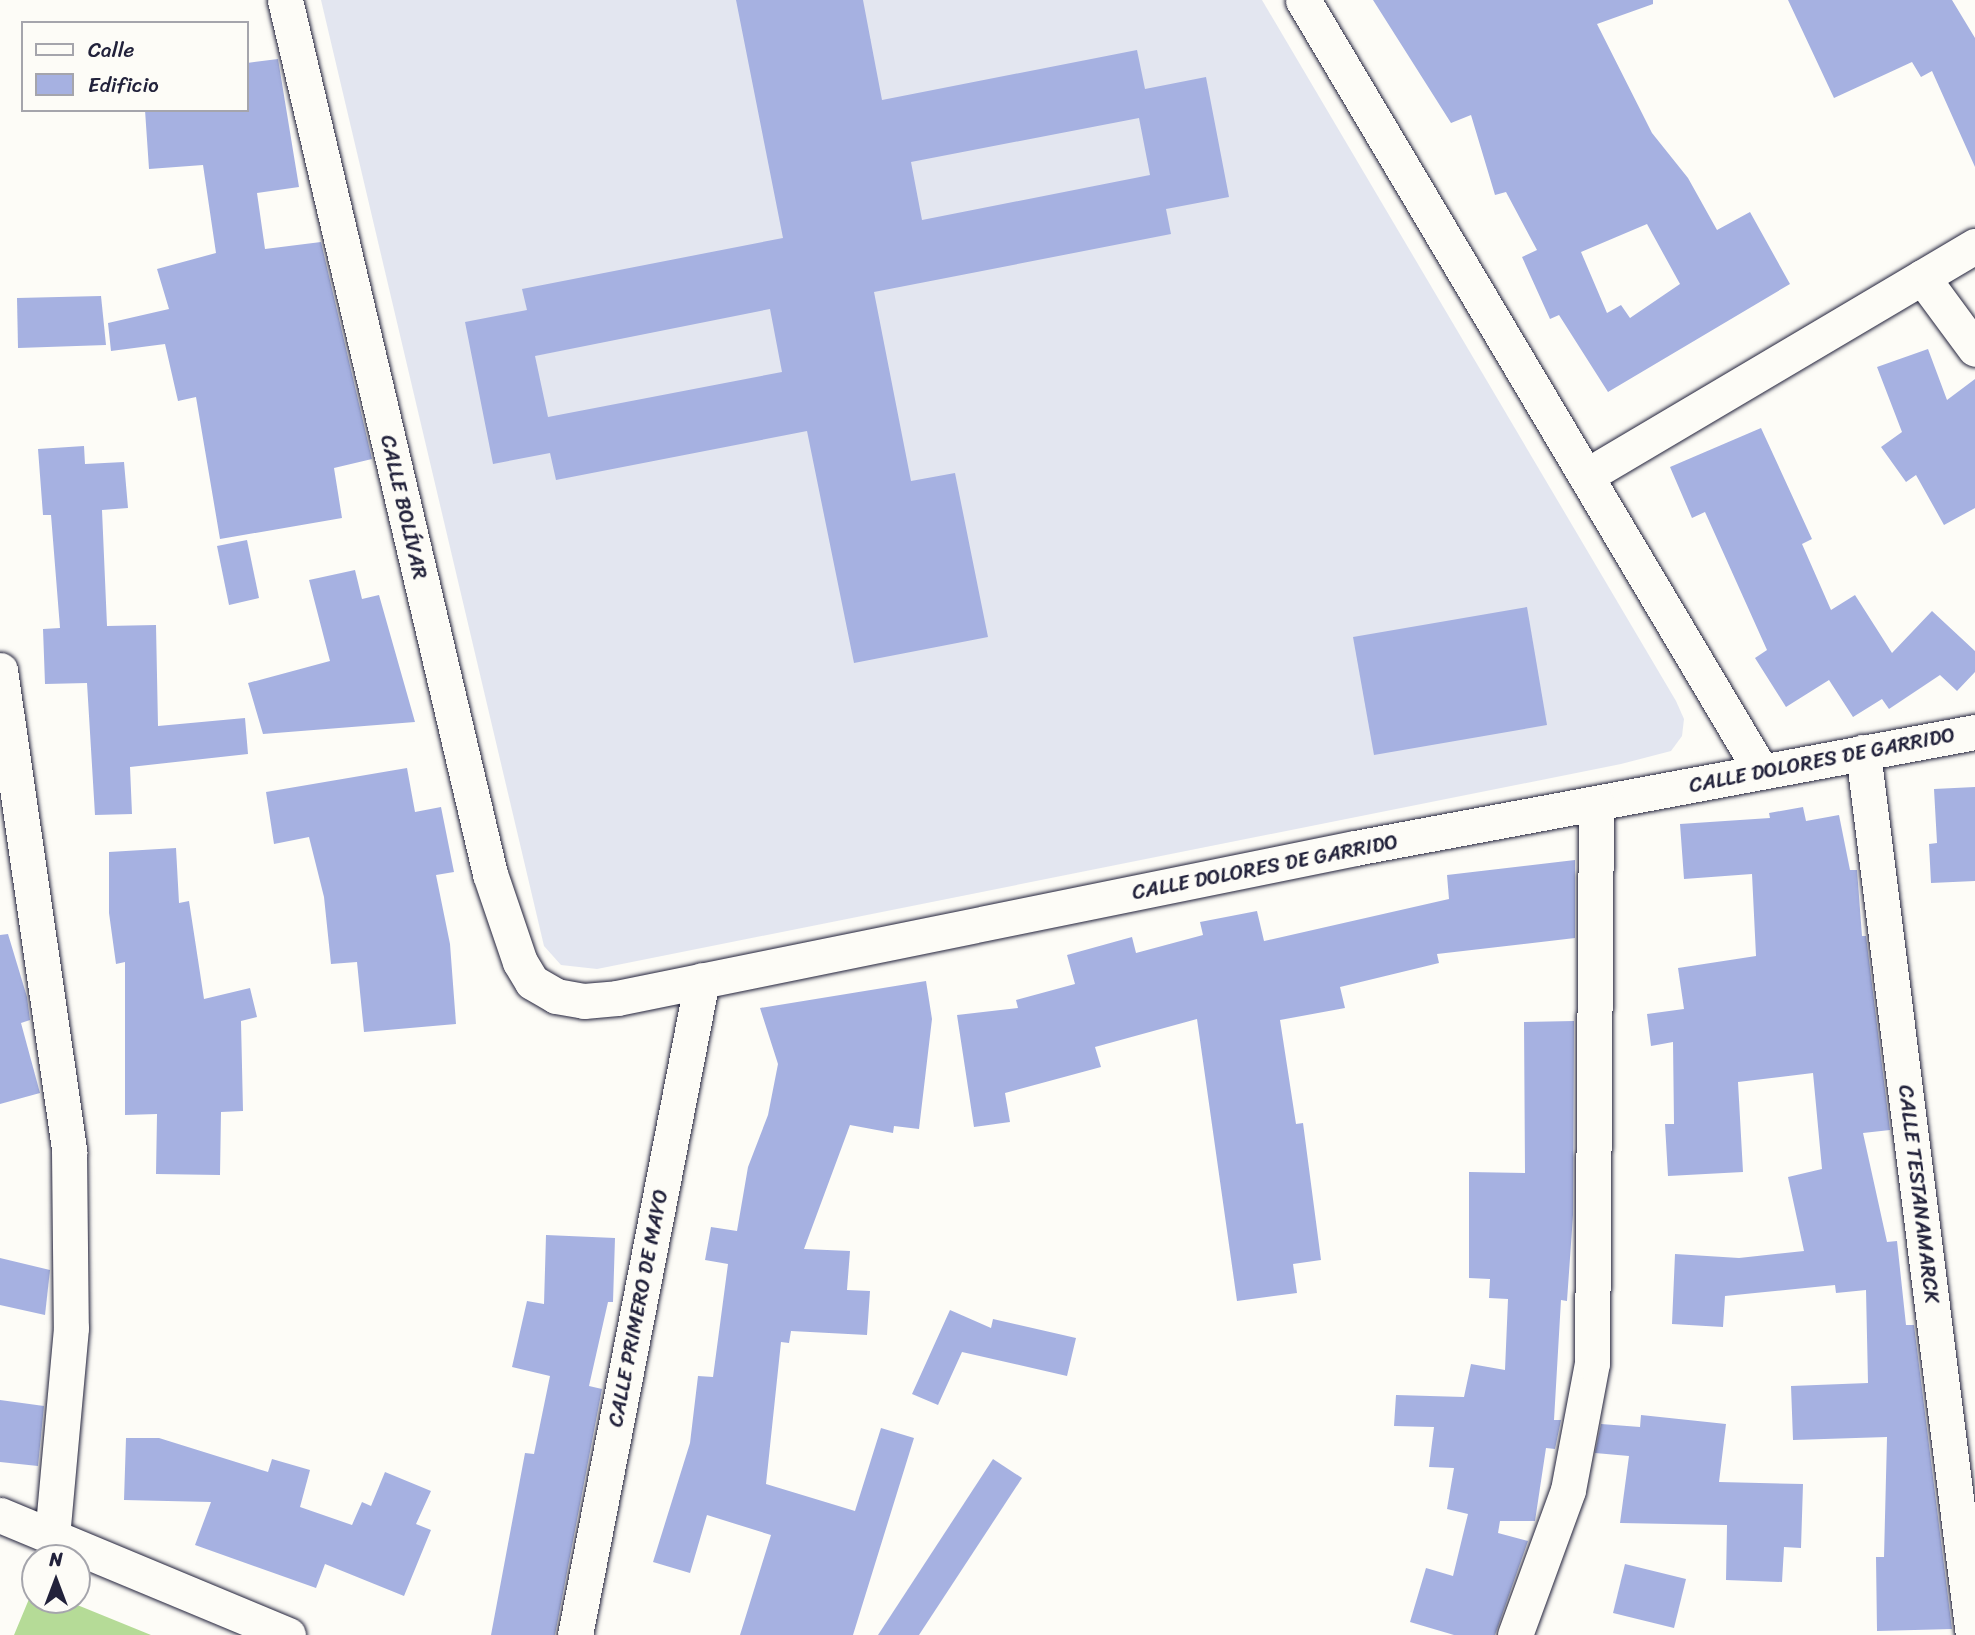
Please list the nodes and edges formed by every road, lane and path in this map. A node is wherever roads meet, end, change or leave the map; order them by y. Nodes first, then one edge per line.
1 (285, 0) edge
2 (1303, 0) edge
3 (1975, 246) edge
4 (1922, 277) junction
5 (1975, 349) edge
6 (1586, 476) junction
7 (0, 670) edge
8 (1975, 732) edge
9 (1863, 752) junction
10 (1761, 771) junction
11 (1596, 803) junction
12 (702, 980) junction
13 (556, 996) joint
14 (0, 1516) edge
15 (52, 1537) junction
16 (288, 1635) edge
17 (575, 1635) edge
18 (1515, 1635) edge
19 (1973, 1635) edge

1 - 13 street, CALLE BOLÍVAR
2 - 6 street
3 - 4 street
4 - 5 street
4 - 6 street
6 - 10 street
7 - 15 street
8 - 9 street, CALLE DOLORES DE GARRIDO
9 - 10 street, CALLE DOLORES DE GARRIDO
9 - 19 street, CALLE TESTANAMARCK
10 - 11 street, CALLE DOLORES DE GARRIDO
11 - 12 street, CALLE DOLORES DE GARRIDO
11 - 18 street
12 - 13 street, CALLE DOLORES DE GARRIDO
12 - 17 street, CALLE PRIMERO DE MAYO
14 - 15 street
15 - 16 street

